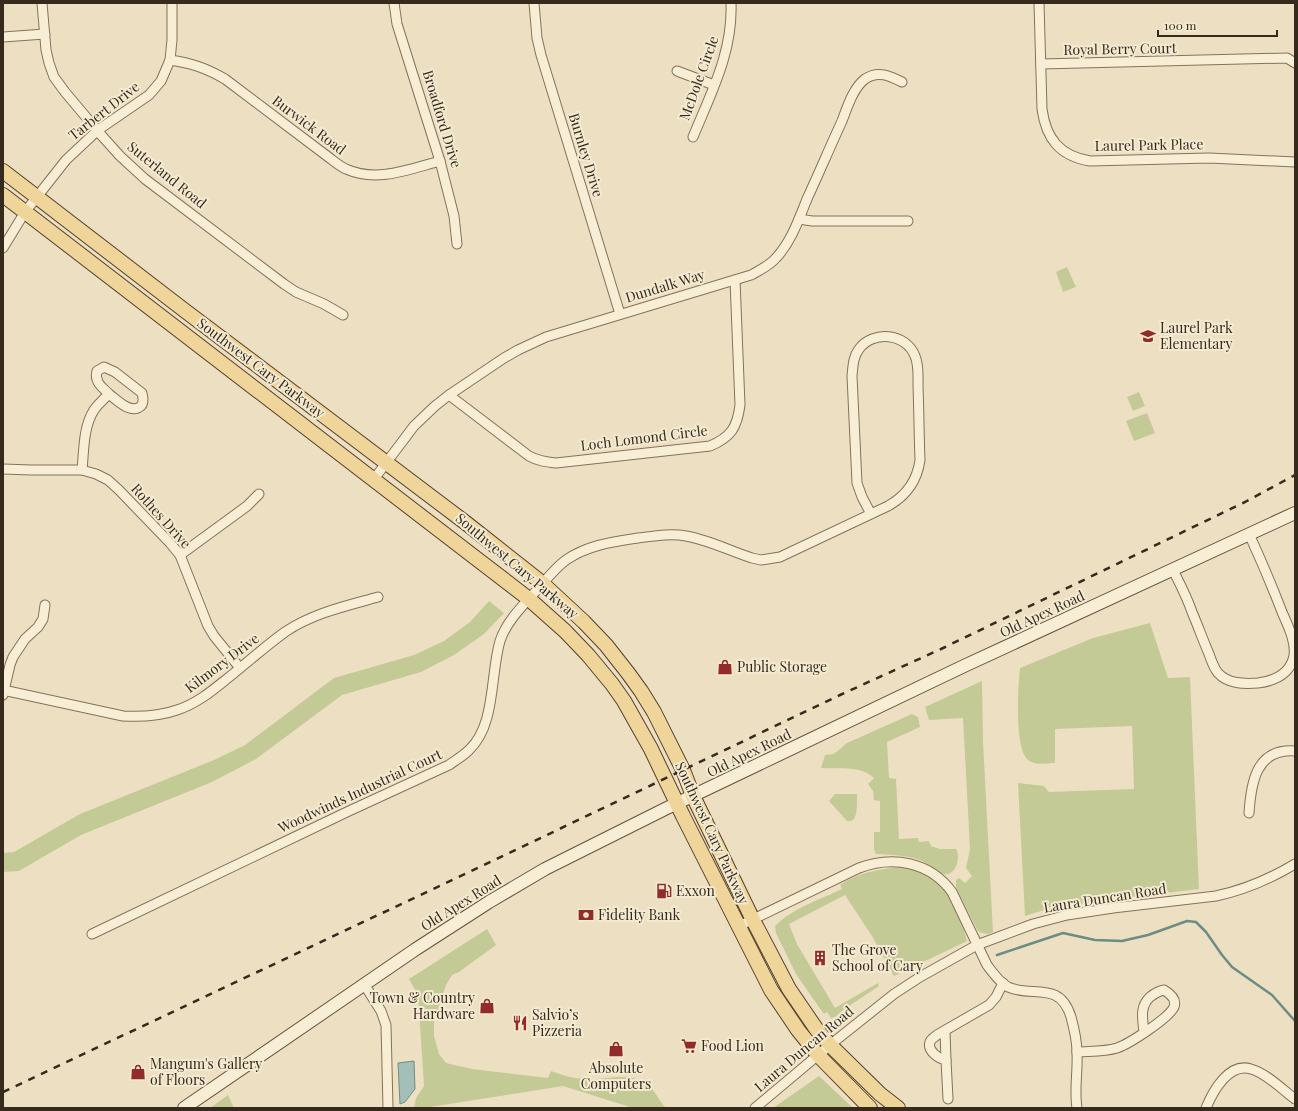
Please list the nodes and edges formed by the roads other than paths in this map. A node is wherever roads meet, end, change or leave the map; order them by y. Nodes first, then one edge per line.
1 (42, 3) edge
2 (172, 3) edge
3 (394, 3) edge
4 (534, 3) edge
5 (731, 3) edge
6 (1039, 3) edge
7 (45, 34) junction
8 (3, 37) edge
9 (170, 60) junction
10 (1295, 62) edge
11 (1041, 64) junction
12 (677, 71) dead end
13 (902, 82) dead end
14 (714, 85) junction
15 (98, 130) junction
16 (693, 137) dead end
17 (440, 161) junction
18 (1295, 162) edge
19 (3, 171) edge
20 (3, 195) edge
21 (38, 196) junction
22 (25, 212) junction
23 (799, 219) junction
24 (908, 221) dead end
25 (457, 244) dead end
26 (3, 248) edge
27 (735, 280) junction
28 (620, 314) junction
29 (342, 315) dead end
30 (109, 394) junction
31 (448, 395) junction
32 (387, 463) junction
33 (3, 469) edge
34 (82, 470) junction
35 (374, 479) junction
36 (259, 494) dead end
37 (1295, 513) edge
38 (871, 514) junction
39 (1249, 534) junction
40 (180, 555) junction
41 (1173, 570) junction
42 (542, 583) junction
43 (378, 597) dead end
44 (529, 599) junction
45 (45, 605) dead end
46 (240, 668) junction
47 (3, 693) edge
48 (1295, 751) edge
49 (693, 796) junction
50 (677, 804) junction
51 (1249, 813) dead end
52 (1295, 864) edge
53 (753, 920) junction
54 (739, 926) junction
55 (92, 934) dead end
56 (977, 945) junction
57 (1003, 983) junction
58 (364, 984) junction
59 (945, 1031) junction
60 (1144, 1033) junction
61 (830, 1045) junction
62 (1077, 1052) junction
63 (818, 1055) junction
64 (946, 1060) junction
65 (948, 1099) dead end
66 (1295, 1099) edge
67 (184, 1108) edge
68 (388, 1108) edge
69 (755, 1108) edge
70 (870, 1108) edge
71 (898, 1108) edge
72 (1077, 1108) edge
73 (1206, 1108) edge

1 - 7 street, Suterland Road
2 - 9 street, Tarbert Drive
3 - 17 street, Broadford Drive
4 - 28 street, Burnley Drive
5 - 14 street, McDole Circle
6 - 11 street, Laurel Park Place
7 - 8 street
7 - 15 street, Suterland Road
9 - 15 street, Tarbert Drive
9 - 17 street, Burwick Road
10 - 11 street, Royal Berry Court
11 - 18 street, Laurel Park Place
12 - 14 street
13 - 23 street, Dundalk Way
14 - 16 street, McDole Circle
15 - 21 street, Tarbert Drive
15 - 29 street, Suterland Road
17 - 25 street, Broadford Drive
19 - 21 main road, Southwest Cary Parkway
20 - 22 main road, Southwest Cary Parkway
21 - 22 street, Tarbert Drive
21 - 32 main road, Southwest Cary Parkway
22 - 26 street, Tarbert Drive
22 - 35 main road, Southwest Cary Parkway
23 - 24 street
23 - 27 street, Dundalk Way
27 - 28 street, Dundalk Way
27 - 31 street, Loch Lomond Circle
28 - 31 street, Dundalk Way
30 - 30 street
30 - 34 street
31 - 32 street, Dundalk Way
32 - 35 street, Dundalk Way
32 - 42 main road, Southwest Cary Parkway
33 - 34 street, Rothes Drive
34 - 40 street, Rothes Drive
35 - 44 main road, Southwest Cary Parkway
36 - 40 street
37 - 39 main road, Old Apex Road
38 - 38 street, Woodwinds Industrial Court
38 - 42 street, Woodwinds Industrial Court
39 - 41 main road, Old Apex Road
39 - 41 street
40 - 46 street, Rothes Drive
41 - 49 main road, Old Apex Road
42 - 44 street, Woodwinds Industrial Court
42 - 49 main road, Southwest Cary Parkway
43 - 46 street, Kilmory Drive
44 - 50 main road, Southwest Cary Parkway
44 - 55 street, Woodwinds Industrial Court
45 - 47 street
46 - 47 street, Kilmory Drive
48 - 51 street
49 - 50 main road, Old Apex Road
49 - 53 main road, Southwest Cary Parkway
50 - 54 main road, Southwest Cary Parkway
50 - 58 main road, Old Apex Road
52 - 56 street, Laura Duncan Road
53 - 54 street
53 - 56 street
53 - 61 main road, Southwest Cary Parkway
54 - 63 main road, Southwest Cary Parkway
56 - 57 street
56 - 61 street, Laura Duncan Road
57 - 59 street
57 - 62 street
58 - 67 main road, Old Apex Road
58 - 68 street
59 - 64 street
59 - 64 street
60 - 60 street
60 - 62 street
61 - 63 street, Laura Duncan Road
61 - 71 main road, Southwest Cary Parkway
62 - 72 street
63 - 69 street, Laura Duncan Road
63 - 70 main road, Southwest Cary Parkway
64 - 65 street
66 - 73 street

